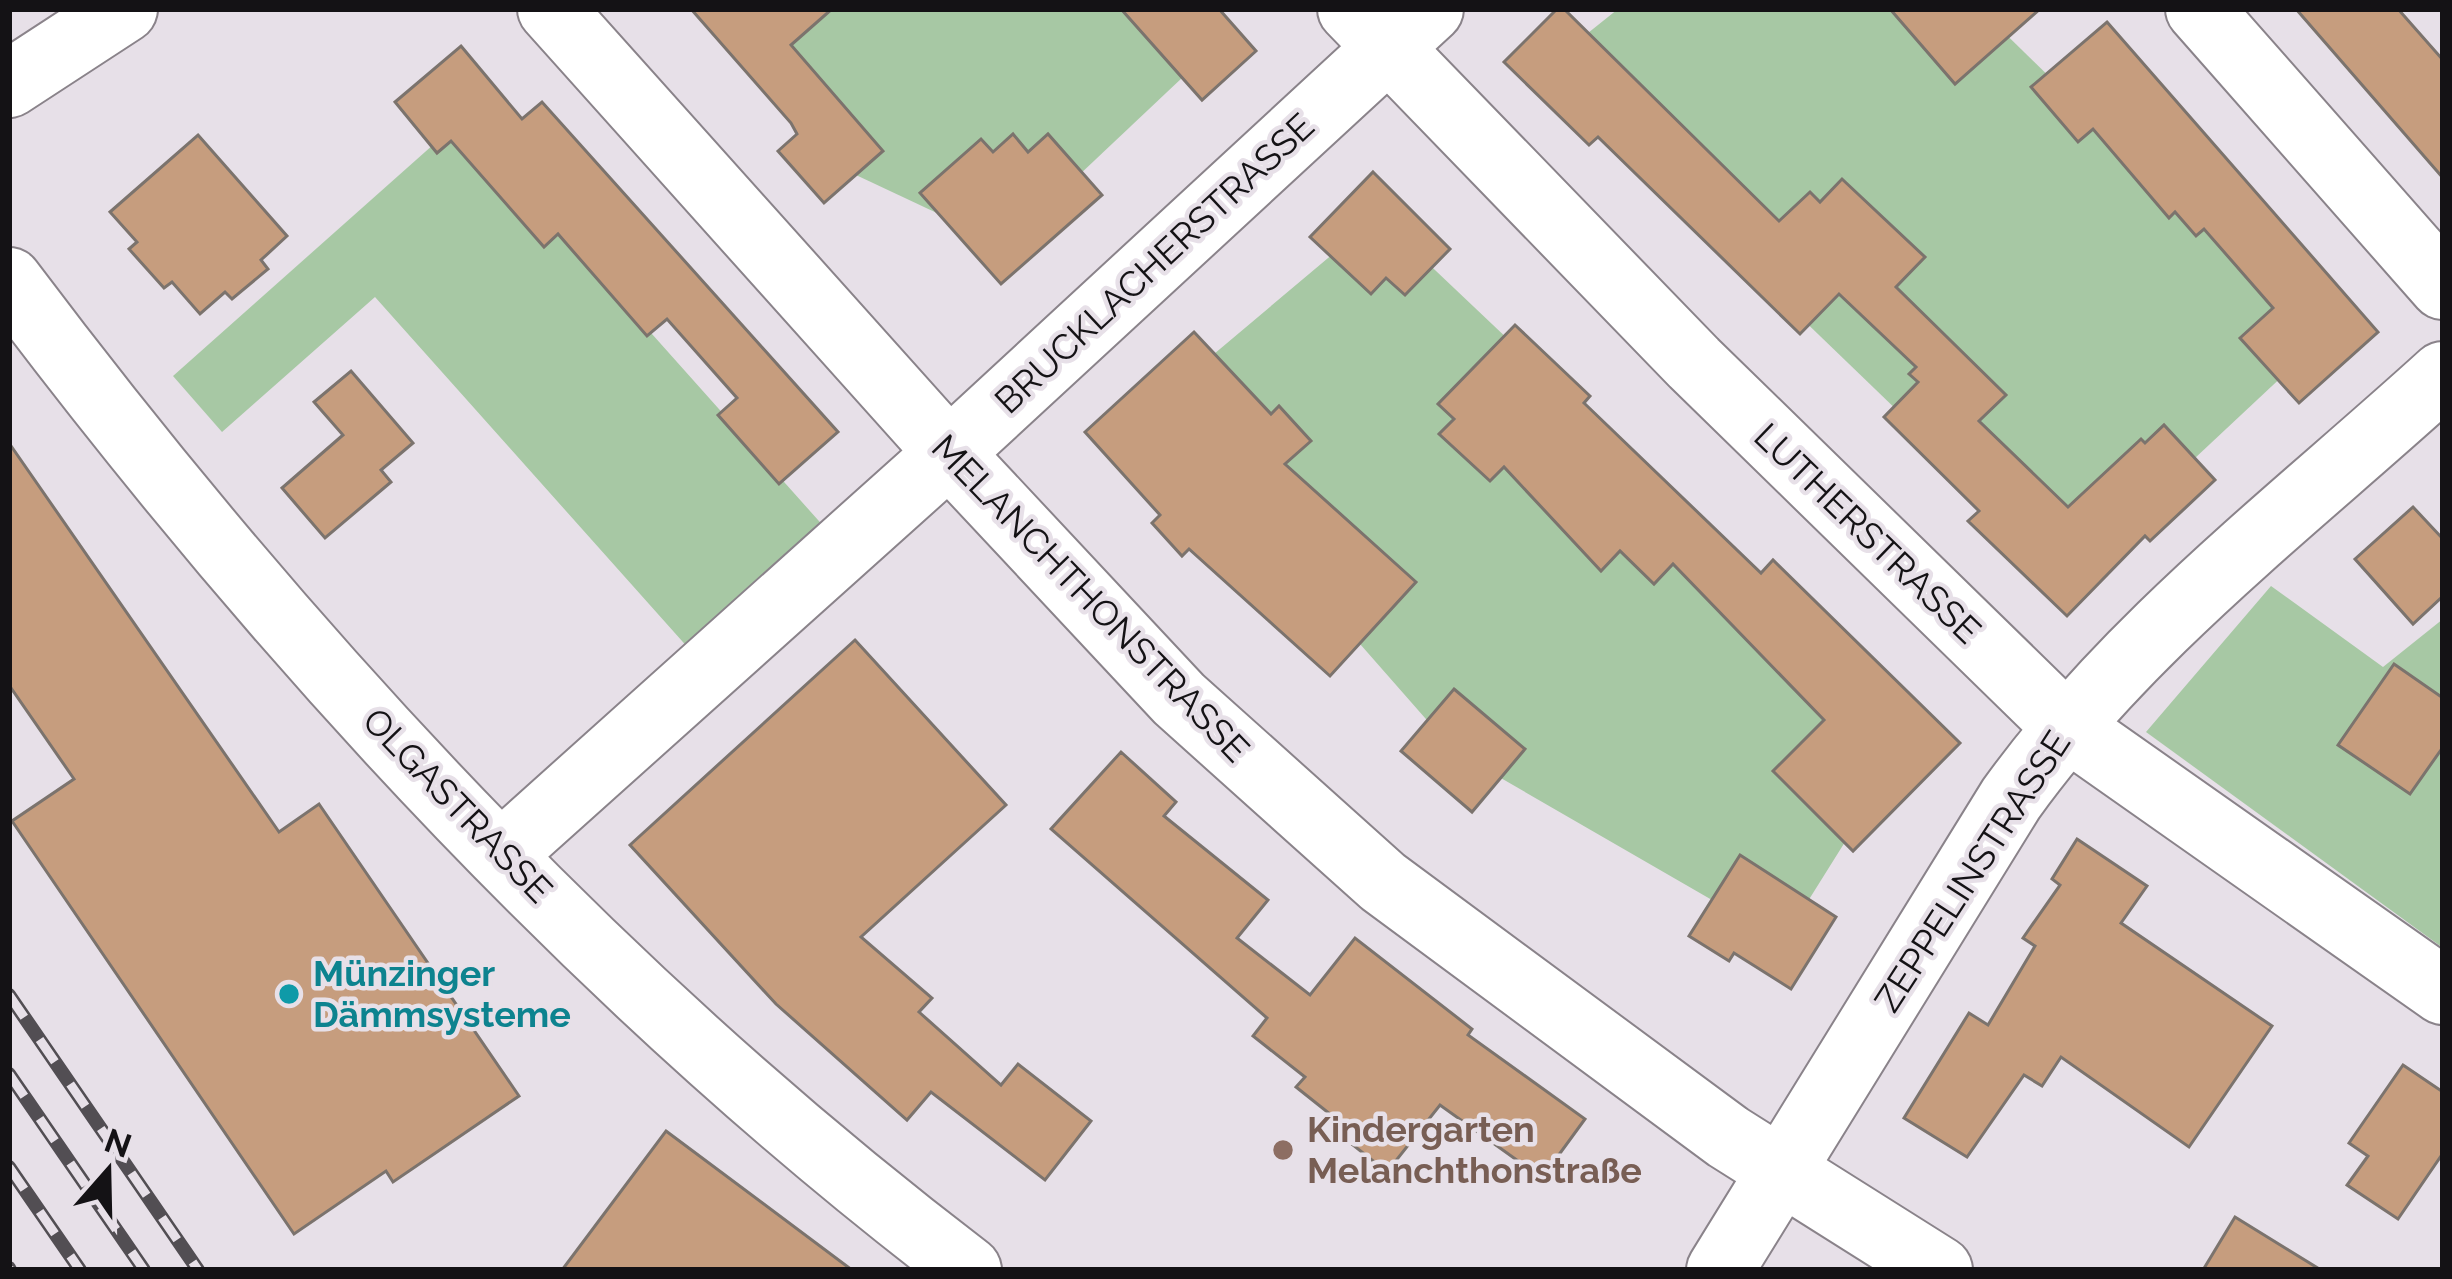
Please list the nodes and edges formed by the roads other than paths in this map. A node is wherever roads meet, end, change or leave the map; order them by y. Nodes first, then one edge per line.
1 (124, 9) edge
2 (551, 9) edge
3 (2199, 9) edge
4 (1389, 22) edge
5 (9, 84) edge
6 (9, 281) edge
7 (2443, 286) edge
8 (2443, 375) edge
9 (949, 453) junction
10 (2066, 726) junction
11 (503, 853) junction
12 (2443, 991) edge
13 (1781, 1173) junction
14 (968, 1270) edge
15 (1720, 1270) edge
16 (1940, 1270) edge

1 - 5 street
2 - 9 street, MELANCHTHONSTRASSE
3 - 7 street
4 - 9 street, BRUCKLACHERSTRASSE
4 - 10 street, LUTHERSTRASSE
6 - 11 street, OLGASTRASSE
8 - 10 street, ZEPPELINSTRASSE
9 - 11 street, BRUCKLACHERSTRASSE
9 - 13 street, MELANCHTHONSTRASSE
10 - 12 street, LUTHERSTRASSE
10 - 13 street, ZEPPELINSTRASSE
11 - 14 street, OLGASTRASSE
13 - 15 street, ZEPPELINSTRASSE
13 - 16 street, MELANCHTHONSTRASSE

